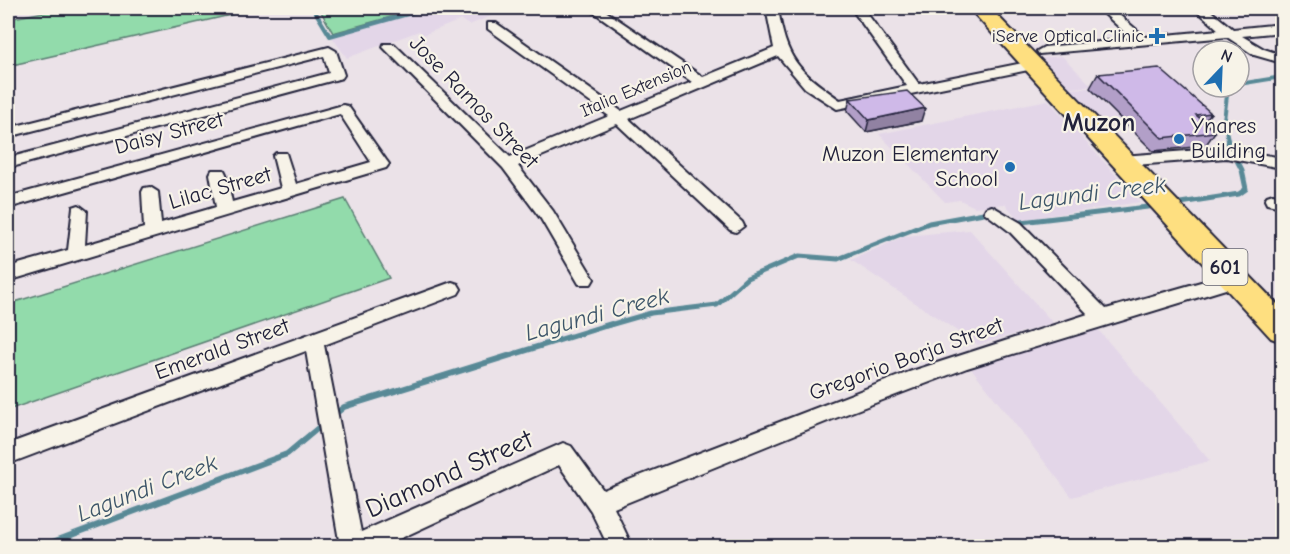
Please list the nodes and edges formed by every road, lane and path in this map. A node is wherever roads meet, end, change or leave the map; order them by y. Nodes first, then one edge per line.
1 (594, 8) edge
2 (772, 8) edge
3 (857, 8) edge
4 (979, 8) edge
5 (1001, 8) edge
6 (1104, 8) edge
7 (1200, 8) edge
8 (492, 26) dead end
9 (1282, 28) edge
10 (1232, 32) junction
11 (1143, 42) junction
12 (388, 47) dead end
13 (780, 50) junction
14 (1033, 56) junction
15 (1282, 58) edge
16 (702, 82) junction
17 (916, 89) junction
18 (343, 109) joint
19 (619, 117) junction
20 (8, 132) edge
21 (281, 156) dead end
22 (1122, 161) junction
23 (8, 163) edge
24 (1282, 163) edge
25 (508, 164) junction
26 (218, 174) dead end
27 (290, 191) junction
28 (150, 192) dead end
29 (8, 202) edge
30 (225, 210) junction
31 (79, 211) dead end
32 (992, 212) dead end
33 (736, 226) dead end
34 (153, 231) junction
35 (76, 254) junction
36 (8, 274) edge
37 (585, 279) dead end
38 (1236, 279) junction
39 (452, 289) dead end
40 (1102, 317) junction
41 (1282, 329) edge
42 (314, 341) junction
43 (8, 454) edge
44 (599, 503) junction
45 (352, 546) edge
46 (358, 546) edge
47 (620, 546) edge

1 - 16 street
2 - 13 street
3 - 17 street
4 - 14 main road, 601
5 - 14 main road
6 - 11 street
7 - 10 street
8 - 19 street
9 - 10 street
10 - 11 street
10 - 15 street
11 - 14 street
12 - 25 street, Jose Ramos Street
13 - 16 street, Italia Extension
13 - 17 street
14 - 17 street
14 - 22 main road, 601
16 - 19 street, Italia Extension
18 - 27 street, Lilac Street
18 - 29 street, Daisy Street
19 - 25 street, Italia Extension
19 - 33 street
20 - 23 street
21 - 27 street
22 - 24 street
22 - 38 main road, 601
25 - 37 street, Jose Ramos Street
26 - 30 street
27 - 30 street, Lilac Street
28 - 34 street
30 - 34 street, Lilac Street
31 - 35 street
32 - 40 street
34 - 35 street, Lilac Street
35 - 36 street, Lilac Street
38 - 40 street, Gregorio Borja Street
38 - 41 main road, 601
39 - 42 street, Emerald Street
40 - 44 street, Gregorio Borja Street
42 - 43 street, Emerald Street
42 - 45 street
44 - 46 street, Diamond Street
44 - 47 street

